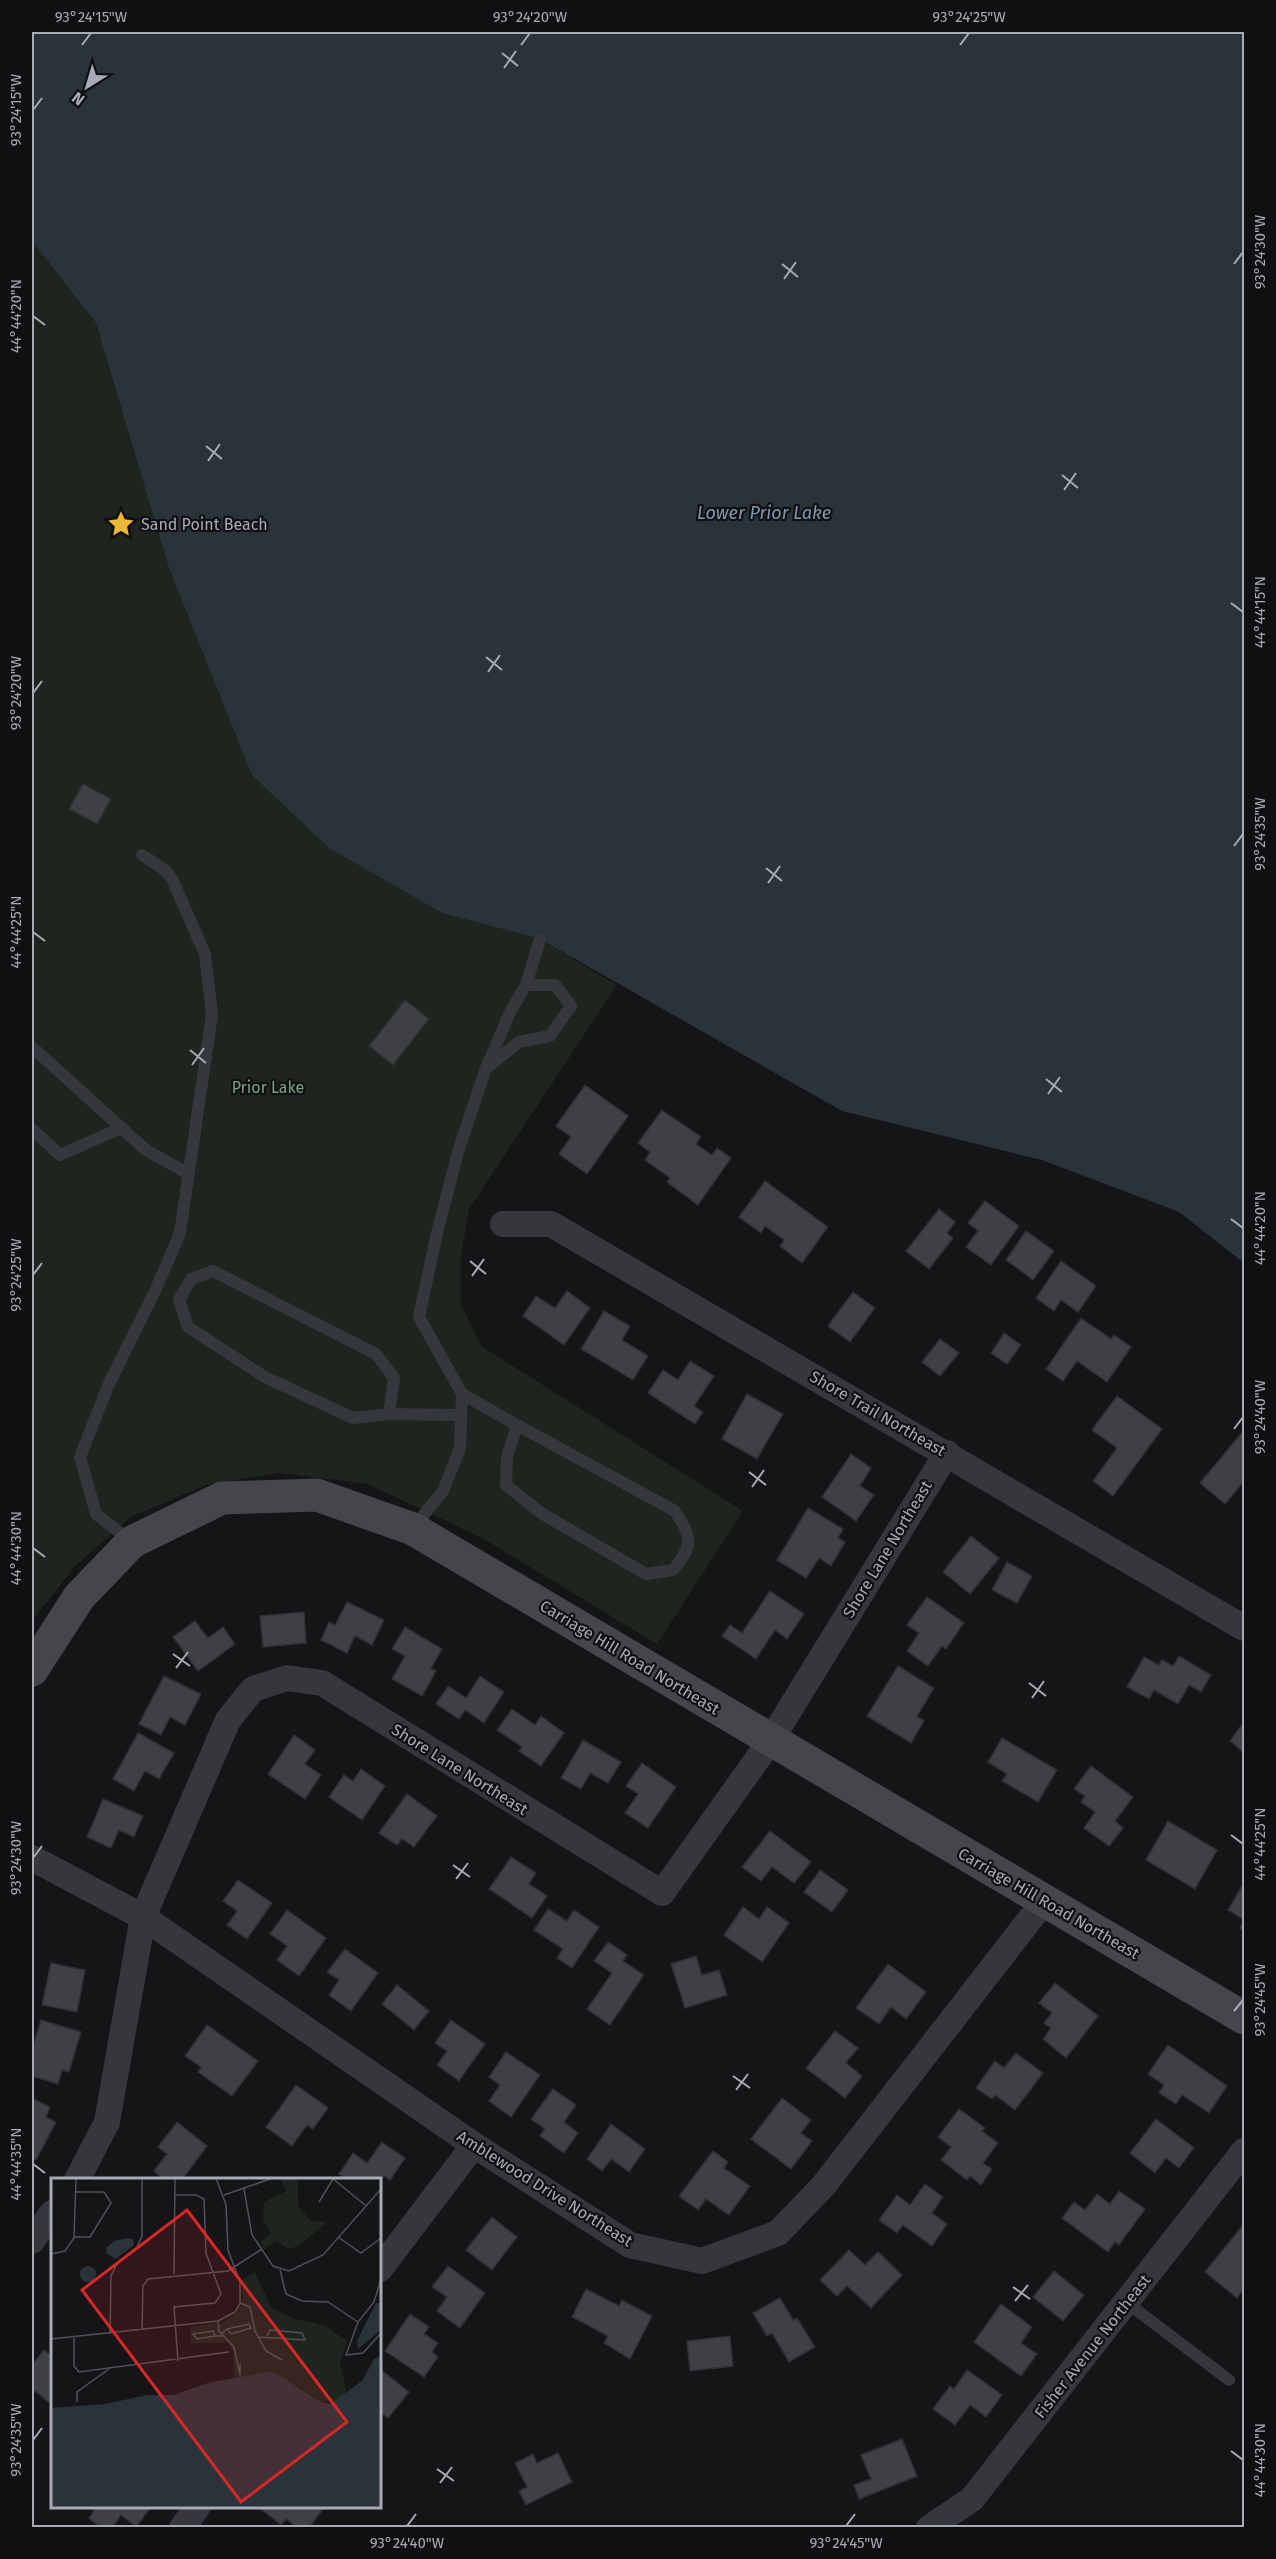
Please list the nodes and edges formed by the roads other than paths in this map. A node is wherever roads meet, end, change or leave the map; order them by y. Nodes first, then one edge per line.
1 (142, 855) dead end
2 (540, 939) dead end
3 (526, 985) junction
4 (32, 1047) edge
5 (486, 1068) junction
6 (121, 1128) junction
7 (32, 1129) edge
8 (187, 1173) junction
9 (503, 1224) dead end
10 (462, 1394) junction
11 (389, 1414) junction
12 (461, 1415) junction
13 (517, 1425) junction
14 (947, 1452) junction
15 (413, 1529) junction
16 (132, 1542) junction
17 (1245, 1628) edge
18 (32, 1670) edge
19 (771, 1740) junction
20 (32, 1858) edge
21 (1045, 1900) junction
22 (143, 1917) junction
23 (1245, 2018) edge
24 (474, 2145) junction
25 (1245, 2151) edge
26 (78, 2178) edge
27 (51, 2214) edge
28 (32, 2241) edge
29 (381, 2268) edge
30 (1126, 2302) junction
31 (1229, 2380) dead end
32 (197, 2508) edge
33 (182, 2528) edge
34 (928, 2528) edge

1 - 8 lane
2 - 3 lane
3 - 5 lane
3 - 5 lane
4 - 6 lane
5 - 10 lane
6 - 7 lane
6 - 8 lane
8 - 16 lane
9 - 14 street, Shore Trail Northeast
10 - 12 lane
10 - 13 lane
11 - 11 lane
11 - 12 lane
12 - 15 lane
13 - 13 lane
14 - 17 street, Shore Trail Northeast
14 - 19 street, Shore Lane Northeast
15 - 16 street, Carriage Hill Road Northeast
15 - 19 street, Carriage Hill Road Northeast
16 - 18 street, Carriage Hill Road Northeast
19 - 21 street, Carriage Hill Road Northeast
19 - 22 street, Shore Lane Northeast
20 - 22 street, Amblewood Drive Northeast
21 - 23 street, Carriage Hill Road Northeast
21 - 24 street, Amblewood Drive Northeast
22 - 24 street, Amblewood Drive Northeast
22 - 26 street, Shore Lane Northeast
24 - 29 street
25 - 30 street, Fisher Avenue Northeast
27 - 28 street
30 - 31 lane
30 - 34 street, Fisher Avenue Northeast
32 - 33 street

